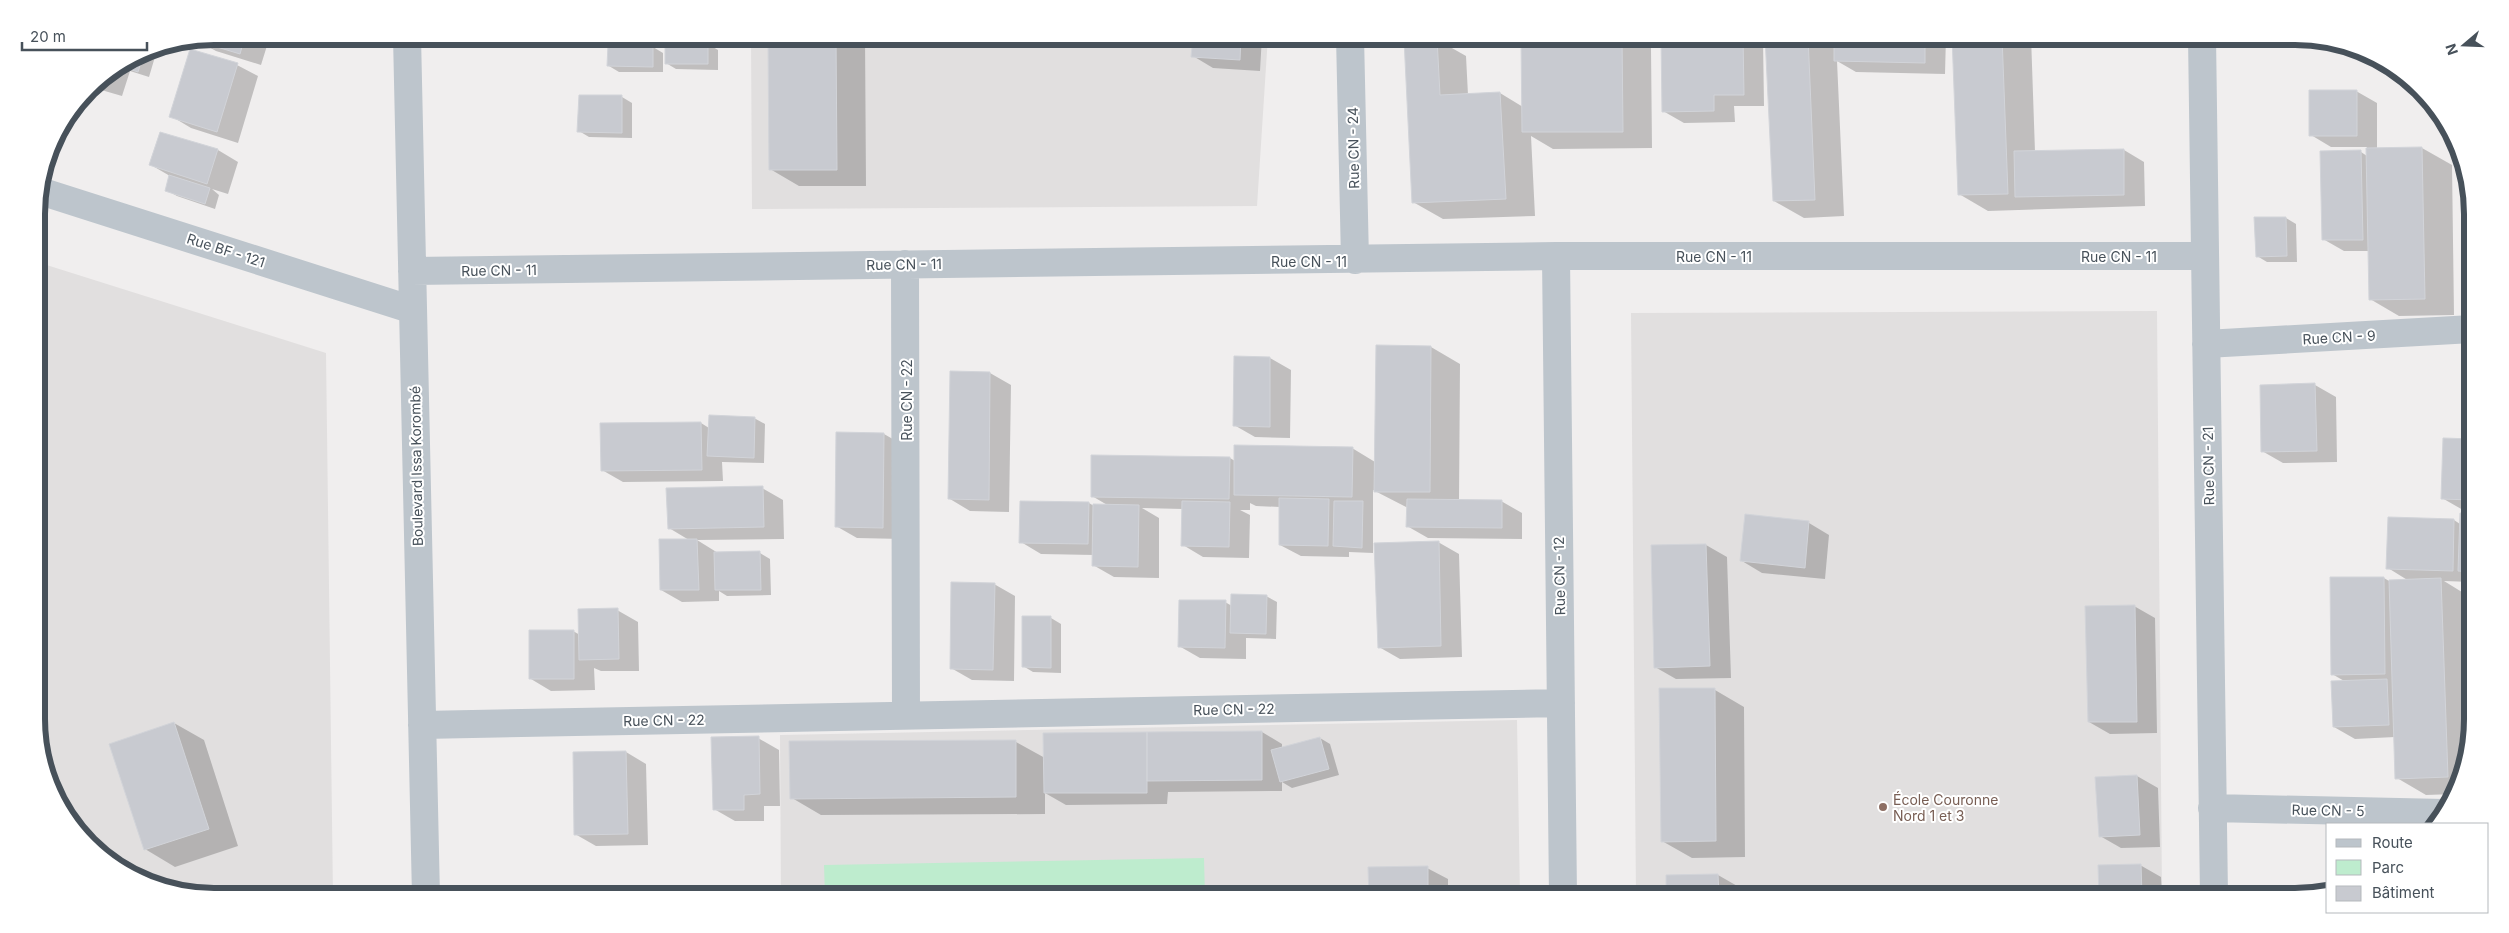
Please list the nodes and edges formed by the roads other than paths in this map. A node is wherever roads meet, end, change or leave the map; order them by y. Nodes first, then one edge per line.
1 (407, 45) edge
2 (1350, 45) edge
3 (2202, 45) edge
4 (46, 193) edge
5 (1556, 256) junction
6 (2205, 256) junction
7 (1355, 260) junction
8 (905, 264) junction
9 (412, 271) junction
10 (413, 310) junction
11 (2464, 329) edge
12 (2206, 344) junction
13 (1561, 703) junction
14 (906, 715) junction
15 (422, 725) junction
16 (2212, 808) junction
17 (2435, 813) edge
18 (426, 888) edge
19 (1563, 888) edge
20 (2214, 888) edge

1 - 9 street, Boulevard Issa Korombé
2 - 7 street, Rue CN - 24
3 - 6 street, Rue CN - 21
4 - 10 street, Rue BF - 121
5 - 6 street, Rue CN - 11
5 - 7 street, Rue CN - 11
5 - 13 street, Rue CN - 12
6 - 12 street, Rue CN - 21
7 - 8 street, Rue CN - 11
8 - 9 street, Rue CN - 11
8 - 14 street, Rue CN - 22
9 - 10 street, Boulevard Issa Korombé
10 - 15 street, Boulevard Issa Korombé
11 - 12 street, Rue CN - 9
12 - 16 street, Rue CN - 21
13 - 14 street, Rue CN - 22
13 - 19 street, Rue CN - 12
14 - 15 street, Rue CN - 22
15 - 18 street, Boulevard Issa Korombé
16 - 17 street, Rue CN - 5
16 - 20 street, Rue CN - 21

